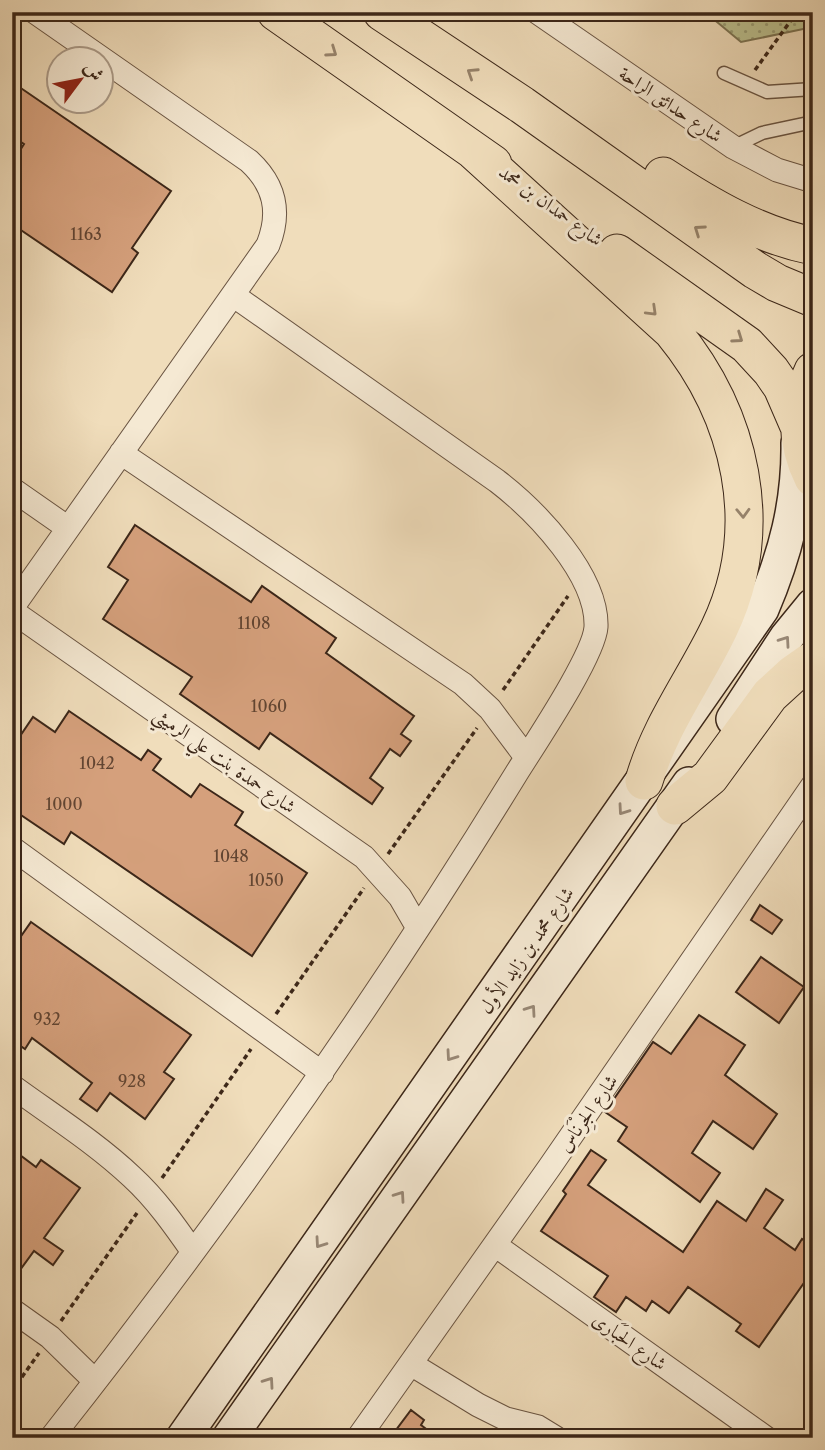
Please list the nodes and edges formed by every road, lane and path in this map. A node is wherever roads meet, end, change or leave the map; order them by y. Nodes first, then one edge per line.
1 (35, 12) edge
2 (276, 12) edge
3 (382, 12) edge
4 (537, 12) edge
5 (797, 12) edge
6 (724, 73) dead end
7 (747, 83) junction
8 (813, 89) edge
9 (522, 105) junction
10 (813, 122) edge
11 (733, 147) junction
12 (474, 151) junction
13 (813, 181) edge
14 (813, 246) edge
15 (233, 295) junction
16 (813, 298) edge
17 (813, 370) edge
18 (798, 429) junction
19 (121, 453) junction
20 (813, 478) edge
21 (12, 489) edge
22 (68, 528) junction
23 (581, 577) junction
24 (813, 605) edge
25 (12, 609) edge
26 (813, 660) edge
27 (490, 709) junction
28 (526, 757) junction
29 (643, 781) junction
30 (813, 785) edge
31 (675, 806) junction
32 (12, 848) edge
33 (377, 869) junction
34 (418, 928) junction
35 (264, 1031) junction
36 (322, 1073) junction
37 (12, 1086) edge
38 (150, 1195) junction
39 (495, 1245) junction
40 (193, 1252) junction
41 (12, 1310) edge
42 (50, 1337) junction
43 (411, 1364) junction
44 (95, 1381) junction
45 (12, 1391) edge
46 (51, 1438) edge
47 (183, 1438) edge
48 (229, 1438) edge
49 (358, 1438) edge
50 (556, 1438) edge
51 (766, 1438) edge

1 - 15 street, شارع حمدة بنت علي الرميثي
2 -> 12 main road, شارع حمدان بن محمد
9 -> 3 main road
4 - 11 street, شارع حدائق الراحة
5 - 7 path
6 - 7 lane
7 - 8 lane
9 - 14 main road
16 -> 9 main road
10 - 11 lane
11 - 13 street, شارع حدائق الراحة
12 -> 18 main road, شارع حمدان بن محمد
12 -> 29 main road
15 - 19 street, شارع حمدة بنت علي الرميثي
15 - 23 street
17 - 18 main road
18 - 20 main road, شارع حمدان بن محمد
18 - 29 main road, شارع محمد بن زايد الأول
19 - 22 street, شارع حمدة بنت علي الرميثي
19 - 27 street
21 - 22 street
22 - 25 street, شارع حمدة بنت علي الرميثي
23 - 27 path
23 - 28 street
31 -> 24 main road, شارع محمد بن زايد الأول
25 - 33 street, شارع حمدة بنت علي الرميثي
26 - 31 main road
27 - 28 street
27 - 33 path
28 - 34 street
29 -> 47 main road, شارع محمد بن زايد الأول
30 - 39 street, شارع الجِرْنَاس
48 -> 31 main road, شارع محمد بن زايد الأول
32 - 35 street
33 - 34 street, شارع حمدة بنت علي الرميثي
33 - 35 path
34 - 36 street
35 - 36 street
35 - 38 path
36 - 40 street
37 - 38 street
38 - 40 street
38 - 42 path
39 - 43 street, شارع الجِرْنَاس
39 - 51 street, شارع الحَبَارى
40 - 44 street
41 - 42 street
42 - 44 street
42 - 45 path
43 - 49 street, شارع الجِرْنَاس
43 - 50 street
44 - 46 street

